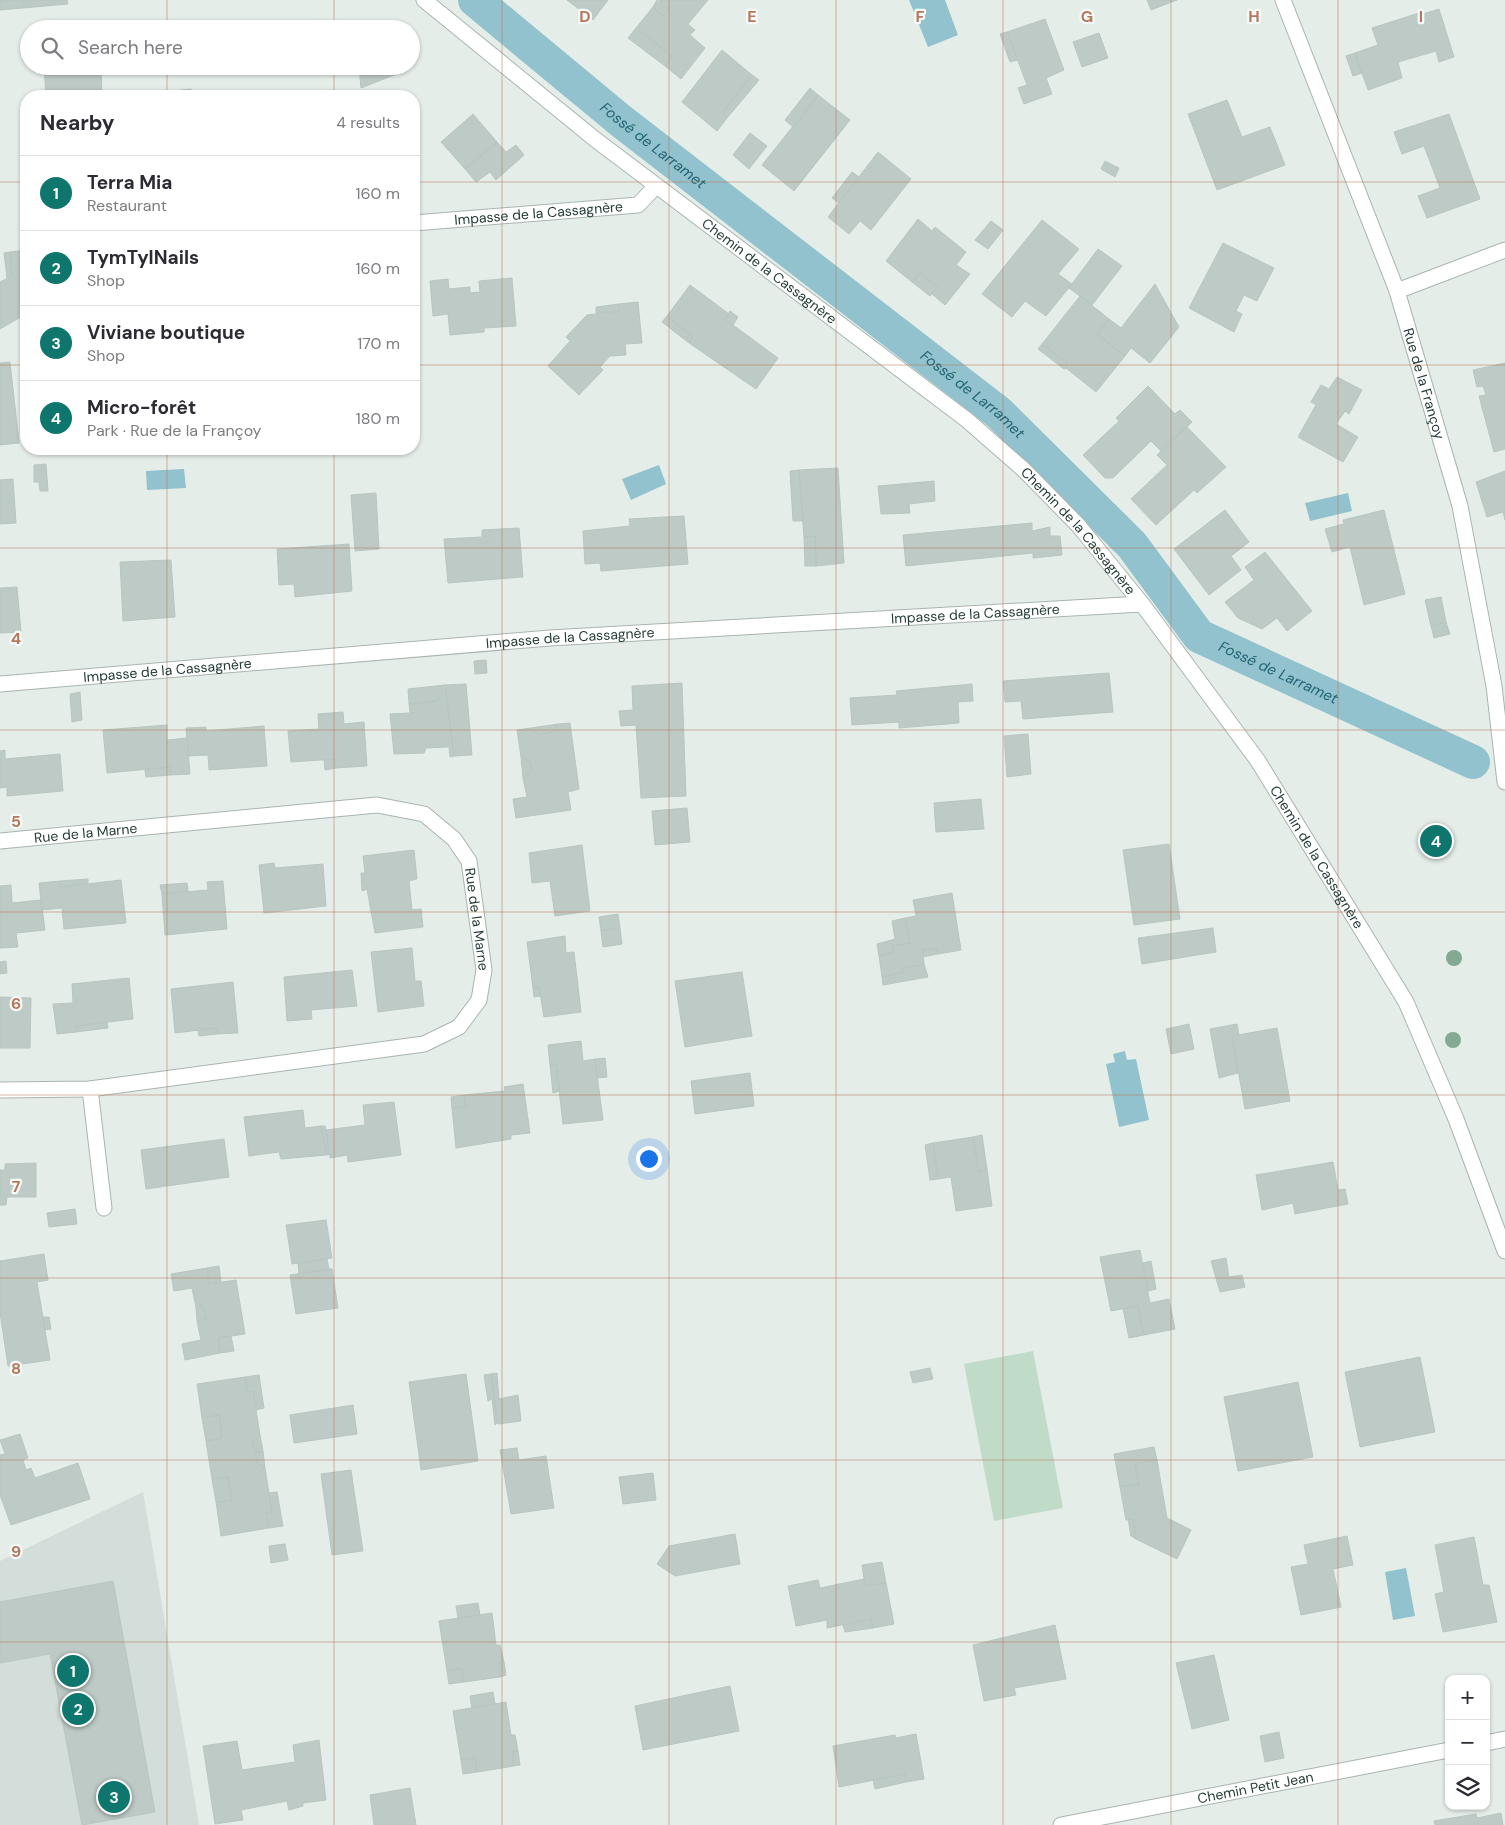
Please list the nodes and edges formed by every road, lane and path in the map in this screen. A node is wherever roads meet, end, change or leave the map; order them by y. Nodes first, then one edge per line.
1 (424, 0) edge
2 (1283, 0) edge
3 (656, 186) junction
4 (420, 223) edge
5 (1505, 250) edge
6 (1397, 291) junction
7 (1142, 604) junction
8 (0, 684) edge
9 (1505, 782) edge
10 (0, 841) edge
11 (90, 1089) junction
12 (0, 1090) edge
13 (104, 1208) dead end
14 (1505, 1251) edge
15 (1505, 1739) edge
16 (1490, 1742) edge
17 (1445, 1751) edge
18 (1061, 1825) edge

1 - 3 street, Chemin de la Cassagnère
2 - 6 street, Rue de la Françoy
3 - 4 street, Impasse de la Cassagnère
3 - 7 street, Chemin de la Cassagnère
5 - 6 street
6 - 9 street, Rue de la Françoy
7 - 8 street, Impasse de la Cassagnère
7 - 14 street, Chemin de la Cassagnère
10 - 11 street, Rue de la Marne
11 - 12 street, Rue de la Marne
11 - 13 street
15 - 16 street
17 - 18 street, Chemin Petit Jean

